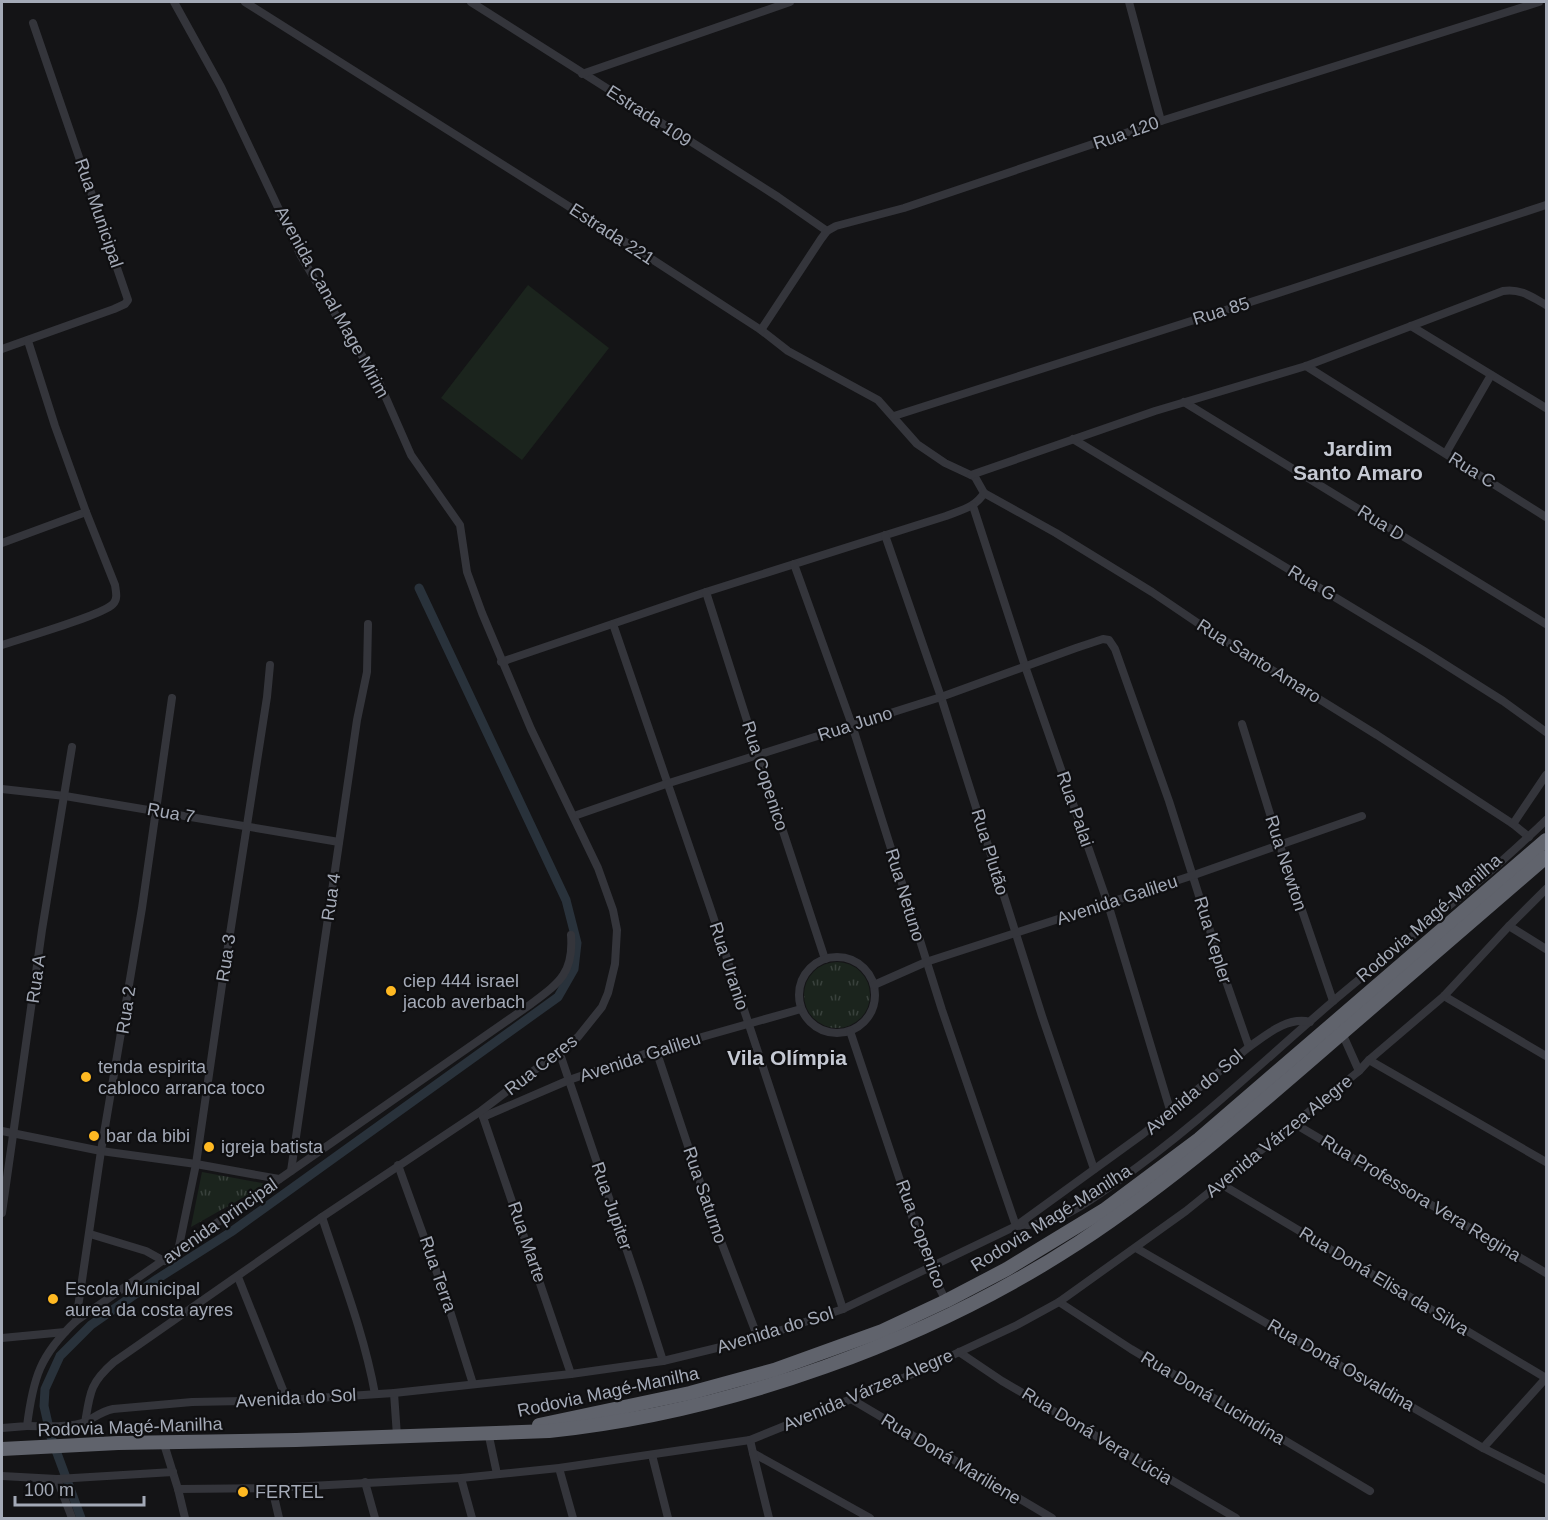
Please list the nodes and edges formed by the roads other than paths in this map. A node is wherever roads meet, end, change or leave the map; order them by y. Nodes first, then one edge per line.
1 (174, 2) edge
2 (245, 2) edge
3 (471, 2) edge
4 (790, 2) edge
5 (1128, 2) edge
6 (1539, 2) edge
7 (33, 23) dead end
8 (582, 74) junction
9 (1161, 121) junction
10 (1546, 205) edge
11 (827, 231) junction
12 (1546, 305) edge
13 (1411, 326) junction
14 (761, 330) junction
15 (28, 341) junction
16 (2, 349) edge
17 (1306, 366) junction
18 (1491, 375) junction
19 (1184, 402) junction
20 (1546, 408) edge
21 (894, 416) junction
22 (1073, 440) junction
23 (1446, 453) junction
24 (971, 475) junction
25 (984, 493) junction
26 (973, 506) junction
27 (86, 512) junction
28 (1546, 517) edge
29 (461, 535) joint
30 (885, 535) junction
31 (2, 543) edge
32 (794, 564) junction
33 (706, 592) junction
34 (368, 624) dead end
35 (613, 624) junction
36 (1546, 624) edge
37 (2, 645) edge
38 (501, 662) junction
39 (270, 665) dead end
40 (1024, 666) junction
41 (1120, 666) joint
42 (941, 697) junction
43 (172, 698) dead end
44 (1242, 724) dead end
45 (852, 725) junction
46 (1546, 732) edge
47 (72, 747) dead end
48 (758, 755) junction
49 (1546, 775) edge
50 (666, 784) junction
51 (2, 789) edge
52 (65, 796) junction
53 (156, 811) junction
54 (574, 816) junction
55 (1362, 816) dead end
56 (1546, 820) edge
57 (1513, 824) junction
58 (248, 827) junction
59 (1529, 837) junction
60 (1546, 840) edge
61 (339, 842) junction
62 (1280, 846) junction
63 (1546, 857) edge
64 (1194, 875) junction
65 (1546, 889) edge
66 (1108, 904) junction
67 (1509, 926) junction
68 (1016, 933) junction
69 (571, 935) dead end
70 (1546, 949) edge
71 (825, 959) junction
72 (926, 962) junction
73 (874, 985) junction
74 (1444, 996) junction
75 (1333, 1001) junction
76 (801, 1009) junction
77 (1310, 1022) junction
78 (747, 1023) junction
79 (850, 1030) junction
80 (1342, 1033) junction
81 (1249, 1047) junction
82 (656, 1050) junction
83 (559, 1051) junction
84 (1546, 1056) edge
85 (1369, 1060) junction
86 (1359, 1071) junction
87 (569, 1080) junction
88 (1171, 1113) junction
89 (482, 1114) junction
90 (1295, 1124) junction
91 (2, 1131) edge
92 (14, 1133) junction
93 (101, 1151) junction
94 (1546, 1162) edge
95 (196, 1164) junction
96 (398, 1165) junction
97 (1094, 1169) junction
98 (291, 1171) junction
99 (279, 1179) junction
100 (1221, 1184) junction
101 (2, 1212) edge
102 (322, 1216) junction
103 (1016, 1226) junction
104 (90, 1234) junction
105 (1136, 1248) junction
106 (178, 1251) junction
107 (164, 1261) junction
108 (929, 1267) junction
109 (1546, 1273) edge
110 (238, 1277) junction
111 (946, 1301) junction
112 (1059, 1302) junction
113 (843, 1309) junction
114 (76, 1321) junction
115 (64, 1332) junction
116 (2, 1338) edge
117 (758, 1338) junction
118 (959, 1352) junction
119 (663, 1361) junction
120 (571, 1374) junction
121 (1546, 1378) edge
122 (473, 1384) junction
123 (394, 1393) junction
124 (375, 1394) junction
125 (851, 1399) junction
126 (287, 1400) junction
127 (85, 1423) junction
128 (27, 1426) junction
129 (2, 1428) edge
130 (510, 1431) junction
131 (488, 1432) junction
132 (397, 1436) junction
133 (750, 1440) junction
134 (164, 1444) junction
135 (1483, 1448) junction
136 (2, 1449) edge
137 (753, 1453) junction
138 (652, 1455) junction
139 (559, 1468) junction
140 (173, 1472) junction
141 (497, 1474) junction
142 (2, 1476) edge
143 (461, 1478) junction
144 (61, 1479) junction
145 (1546, 1480) edge
146 (365, 1482) junction
147 (272, 1488) junction
148 (178, 1489) junction
149 (1370, 1491) dead end
150 (860, 1515) edge
151 (72, 1518) edge
152 (185, 1518) edge
153 (279, 1518) edge
154 (375, 1518) edge
155 (472, 1518) edge
156 (573, 1518) edge
157 (668, 1518) edge
158 (769, 1518) edge
159 (870, 1518) edge
160 (1052, 1518) edge
161 (1236, 1518) edge

1 - 29 street, Avenida Canal Mage Mirim
2 - 14 street, Estrada 221
3 - 8 street, Estrada 109
4 - 8 street
5 - 9 street
6 - 9 street, Rua 120
7 - 15 street, Rua Municipal
8 - 11 street, Estrada 109
9 - 11 street, Rua 120
10 - 21 street, Rua 85
11 - 14 street
12 - 13 street
13 - 17 street
13 - 18 street
14 - 21 street, Estrada 221
15 - 16 street, Rua Municipal
15 - 27 street
17 - 19 street
17 - 23 street, Rua C
18 - 20 street
18 - 23 street
19 - 22 street
19 - 36 street, Rua D
21 - 24 street, Estrada 221
22 - 24 street
22 - 46 street, Rua G
23 - 28 street, Rua C
24 - 25 street
25 - 26 street
25 - 57 street, Rua Santo Amaro
26 - 30 street
26 - 40 street, Rua Palai
27 - 31 street
27 - 37 street
29 - 38 street, Rua Ceres
30 - 32 street
30 - 42 street, Rua Plutão
32 - 33 street
32 - 45 street, Rua Netuno
33 - 35 street
33 - 48 street, Rua Copenico
34 - 61 street, Rua 4
35 - 38 street
35 - 50 street, Rua Uranio
38 - 54 street, Rua Ceres
39 - 58 street, Rua 3
40 - 41 street, Rua Juno
40 - 42 street, Rua Juno
40 - 66 street, Rua Palai
41 - 64 street, Rua Kepler
42 - 45 street, Rua Juno
42 - 68 street, Rua Plutão
43 - 53 street, Rua 2
44 - 62 street, Rua Newton
45 - 48 street, Rua Juno
45 - 72 street, Rua Netuno
47 - 52 street, Rua A
48 - 50 street, Rua Juno
48 - 71 street, Rua Copenico
49 - 57 street
50 - 54 street, Rua Juno
50 - 78 street, Rua Uranio
51 - 52 street, Rua 7
52 - 53 street, Rua 7
52 - 92 street, Rua A
53 - 58 street, Rua 7
53 - 93 street, Rua 2
54 - 83 street, Rua Ceres
55 - 62 street, Avenida Galileu
56 - 59 street
57 - 59 street, Rua Santo Amaro
58 - 61 street, Rua 7
58 - 95 street, Rua 3
59 - 75 street
60 - 111 highway, Rodovia Magé-Manilha
61 - 98 street, Rua 4
62 - 64 street, Avenida Galileu
62 - 75 street, Rua Newton
63 - 80 highway, Rodovia Magé-Manilha
64 - 66 street, Avenida Galileu
64 - 81 street, Rua Kepler
65 - 67 street, Avenida Várzea Alegre
66 - 68 street, Avenida Galileu
66 - 88 street, Rua Palai
67 - 70 street
67 - 74 street, Avenida Várzea Alegre
68 - 72 street, Avenida Galileu
68 - 97 street, Rua Plutão
69 - 98 street, avenida principal
71 - 73 street
71 - 76 street
72 - 73 street, Avenida Galileu
72 - 103 street, Rua Netuno
73 - 79 street
74 - 84 street
74 - 85 street, Avenida Várzea Alegre
75 - 77 street
76 - 78 street, Avenida Galileu
76 - 79 street
77 - 81 street
77 - 103 street
78 - 82 street, Avenida Galileu
78 - 113 street, Rua Uranio
79 - 108 street, Rua Copenico
80 - 86 street
80 - 130 highway, Rodovia Magé-Manilha
81 - 88 street, Avenida do Sol
82 - 87 street, Avenida Galileu
82 - 117 street, Rua Saturno
83 - 87 street, Rua Jupiter
83 - 89 street, Rua Ceres
85 - 86 street, Avenida Várzea Alegre
85 - 94 street
86 - 90 street, Avenida Várzea Alegre
87 - 89 street, Avenida Galileu
87 - 119 street, Rua Jupiter
88 - 97 street, Avenida do Sol
89 - 96 street, Rua Ceres
89 - 120 street, Rua Marte
90 - 100 street, Avenida Várzea Alegre
90 - 109 street, Rua Professora Vera Regina
91 - 92 street
92 - 93 street
92 - 101 street, Rua A
93 - 95 street
93 - 104 street, Rua 2
95 - 99 street
95 - 106 street, Rua 3
96 - 102 street, Rua Ceres
96 - 122 street, Rua Terra
97 - 103 street, Avenida do Sol
98 - 99 street, avenida principal
99 - 106 street, avenida principal
100 - 105 street, Avenida Várzea Alegre
100 - 121 street, Rua Doná Elisa da Silva
102 - 110 street, Rua Ceres
102 - 124 street
103 - 108 street, Avenida do Sol
104 - 107 street
104 - 114 street, Rua 2
105 - 112 street, Avenida Várzea Alegre
105 - 135 street, Rua Doná Osvaldina
106 - 107 street, avenida principal
107 - 114 street, avenida principal
108 - 111 street, Rua Copenico
108 - 113 street, Avenida do Sol
110 - 126 street
110 - 127 street, Rua Ceres
111 - 130 highway, Rodovia Magé-Manilha
112 - 118 street, Avenida Várzea Alegre
112 - 149 street, Rua Doná Lucindína
113 - 117 street, Avenida do Sol
114 - 115 street, avenida principal
115 - 116 street
115 - 128 street, avenida principal
117 - 119 street, Avenida do Sol
118 - 125 street, Avenida Várzea Alegre
118 - 161 street, Rua Doná Vera Lúcia
119 - 120 street, Avenida do Sol
120 - 122 street, Avenida do Sol
121 - 135 street
122 - 123 street, Avenida do Sol
123 - 124 street, Avenida do Sol
123 - 132 street
124 - 126 street, Avenida do Sol
125 - 133 street, Avenida Várzea Alegre
125 - 160 street, Rua Doná Mariliene
126 - 127 street, Avenida do Sol
127 - 128 street, Avenida do Sol
128 - 129 street
130 - 131 highway, Rodovia Magé-Manilha
131 - 132 highway, Rodovia Magé-Manilha
131 - 141 street
132 - 134 highway, Rodovia Magé-Manilha
133 - 137 street
133 - 138 street, Avenida Várzea Alegre
134 - 136 highway, Rodovia Magé-Manilha
134 - 140 street
135 - 145 street, Rua Doná Osvaldina
137 - 150 street
137 - 158 street
138 - 139 street, Avenida Várzea Alegre
138 - 157 street
139 - 141 street, Avenida Várzea Alegre
139 - 156 street
140 - 144 street
140 - 148 street
141 - 143 street, Avenida Várzea Alegre
142 - 144 street
143 - 146 street, Avenida Várzea Alegre
143 - 155 street
144 - 151 street
146 - 147 street, Avenida Várzea Alegre
146 - 154 street
147 - 148 street, Avenida Várzea Alegre
147 - 153 street
148 - 152 street
150 - 159 street

